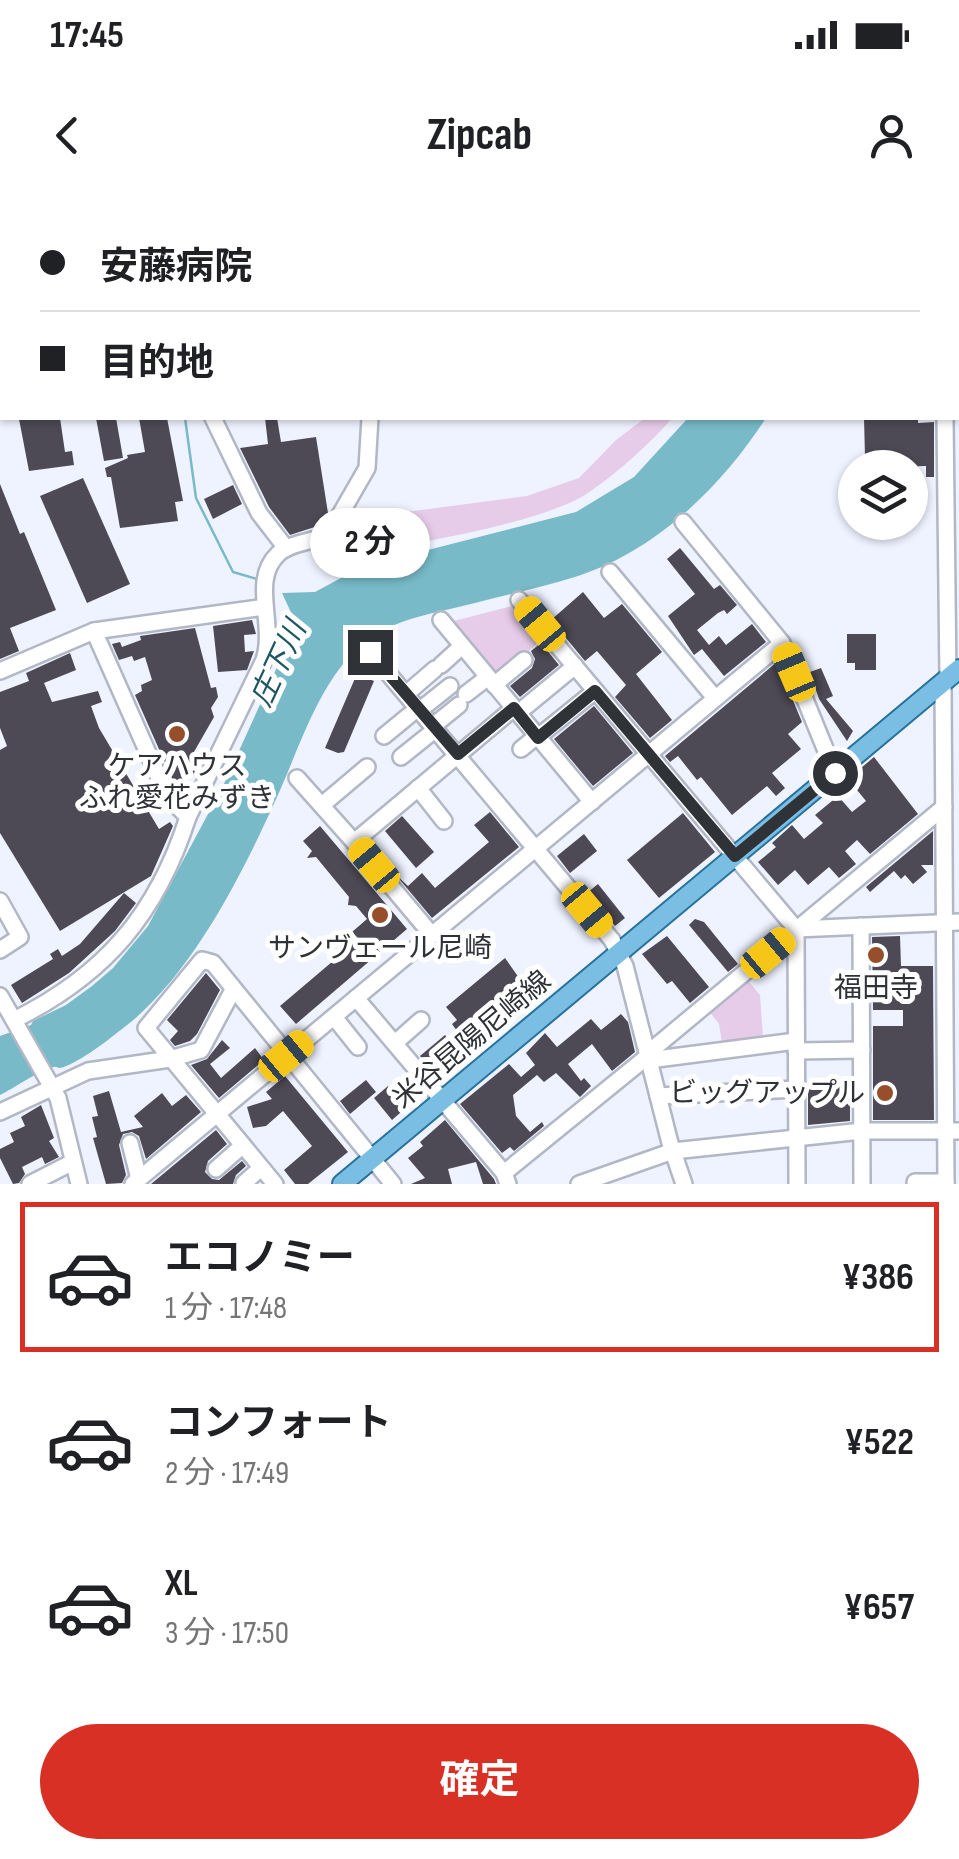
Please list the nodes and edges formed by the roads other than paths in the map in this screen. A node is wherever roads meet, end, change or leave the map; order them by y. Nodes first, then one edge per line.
1 (214, 420) edge
2 (370, 420) edge
3 (945, 420) edge
4 (952, 501) edge
5 (683, 522) dead end
6 (286, 548) junction
7 (610, 572) dead end
8 (520, 600) dead end
9 (265, 607) junction
10 (441, 620) dead end
11 (94, 632) junction
12 (782, 643) junction
13 (462, 646) junction
14 (366, 647) dead end
15 (524, 660) dead end
16 (575, 666) junction
17 (0, 671) edge
18 (950, 677) edge
19 (491, 681) junction
20 (450, 686) dead end
21 (595, 691) junction
22 (406, 694) junction
23 (715, 698) junction
24 (419, 709) junction
25 (516, 710) junction
26 (952, 712) edge
27 (435, 728) junction
28 (384, 736) dead end
29 (538, 737) junction
30 (521, 749) dead end
31 (458, 754) junction
32 (648, 755) junction
33 (401, 757) dead end
34 (367, 767) dead end
35 (835, 773) junction
36 (297, 778) dead end
37 (418, 788) junction
38 (592, 802) junction
39 (322, 804) junction
40 (944, 808) junction
41 (188, 817) junction
42 (444, 821) dead end
43 (354, 842) junction
44 (537, 849) junction
45 (735, 856) junction
46 (0, 901) edge
47 (952, 923) edge
48 (862, 926) junction
49 (796, 930) junction
50 (432, 935) junction
51 (0, 950) edge
52 (619, 953) junction
53 (233, 990) junction
54 (0, 996) edge
55 (356, 998) junction
56 (334, 1017) junction
57 (422, 1020) dead end
58 (16, 1023) junction
59 (394, 1043) junction
60 (796, 1046) junction
61 (358, 1047) dead end
62 (862, 1050) junction
63 (286, 1056) junction
64 (649, 1056) junction
65 (170, 1059) junction
66 (123, 1067) junction
67 (49, 1081) junction
68 (796, 1089) junction
69 (70, 1092) dead end
70 (658, 1096) junction
71 (443, 1100) junction
72 (0, 1112) edge
73 (217, 1115) junction
74 (862, 1131) junction
75 (952, 1131) edge
76 (797, 1140) junction
77 (130, 1143) dead end
78 (242, 1146) junction
79 (673, 1151) junction
80 (372, 1159) junction
81 (73, 1162) junction
82 (216, 1168) dead end
83 (261, 1168) junction
84 (506, 1179) edge
85 (136, 1181) edge
86 (601, 1181) edge
87 (915, 1182) edge
88 (244, 1183) edge
89 (946, 1183) edge
90 (30, 1184) edge
91 (79, 1184) edge
92 (275, 1184) edge
93 (342, 1184) edge
94 (393, 1184) edge
95 (579, 1184) edge
96 (684, 1184) edge
97 (797, 1184) edge
98 (862, 1184) edge

1 - 6 street
2 - 6 street
3 - 4 street
4 - 18 street
5 - 12 street
6 - 9 street
7 - 23 street
8 - 16 street
9 - 11 street
9 - 41 street
10 - 13 street
11 - 17 street
11 - 41 street
12 - 23 street
12 - 35 street
13 - 19 street
13 - 22 street
14 - 22 street
15 - 19 street
16 - 21 street
16 - 25 street
18 - 26 street
18 - 35 main road, 米谷昆陽尼崎線
19 - 25 street
19 - 27 street
20 - 24 street
21 - 29 street
21 - 32 street
22 - 24 street
23 - 32 street
24 - 27 street
24 - 28 street
25 - 29 street
25 - 31 street
26 - 40 street
27 - 31 street
27 - 33 street
29 - 30 street
29 - 38 street
31 - 37 street
31 - 44 street
32 - 38 street
32 - 45 street
34 - 39 street
35 - 45 main road, 米谷昆陽尼崎線
36 - 39 street
37 - 42 street
37 - 43 street
38 - 44 street
39 - 43 street
40 - 47 street
40 - 49 street
41 - 58 street
43 - 50 street
44 - 50 street
44 - 52 street
45 - 49 street
45 - 52 main road, 米谷昆陽尼崎線
46 - 51 street
47 - 48 street
47 - 75 street
48 - 49 street
48 - 62 street
49 - 60 street
49 - 64 street
50 - 55 street
52 - 64 street
52 - 71 main road, 米谷昆陽尼崎線
53 - 63 street
53 - 65 street
53 - 65 street
54 - 58 street
55 - 56 street
55 - 59 street
56 - 61 street
56 - 63 street
57 - 59 street
58 - 67 street
59 - 71 street
60 - 62 street
60 - 64 street
60 - 68 street
62 - 74 street
63 - 73 street
63 - 80 street
64 - 70 street
64 - 84 street
65 - 66 street
65 - 73 street
66 - 67 street
66 - 69 street
67 - 72 street
67 - 81 street
68 - 70 street
68 - 76 street
70 - 79 street
71 - 80 main road, 米谷昆陽尼崎線
71 - 84 street
73 - 78 street
73 - 85 street
74 - 75 street
74 - 76 street
74 - 98 street
75 - 89 street
76 - 79 street
76 - 97 street
77 - 85 street
78 - 82 street
78 - 83 street
79 - 86 street
79 - 96 street
80 - 93 main road, 米谷昆陽尼崎線
80 - 94 street
81 - 90 street
81 - 91 street
83 - 88 street
83 - 92 street
86 - 95 street
87 - 89 street

